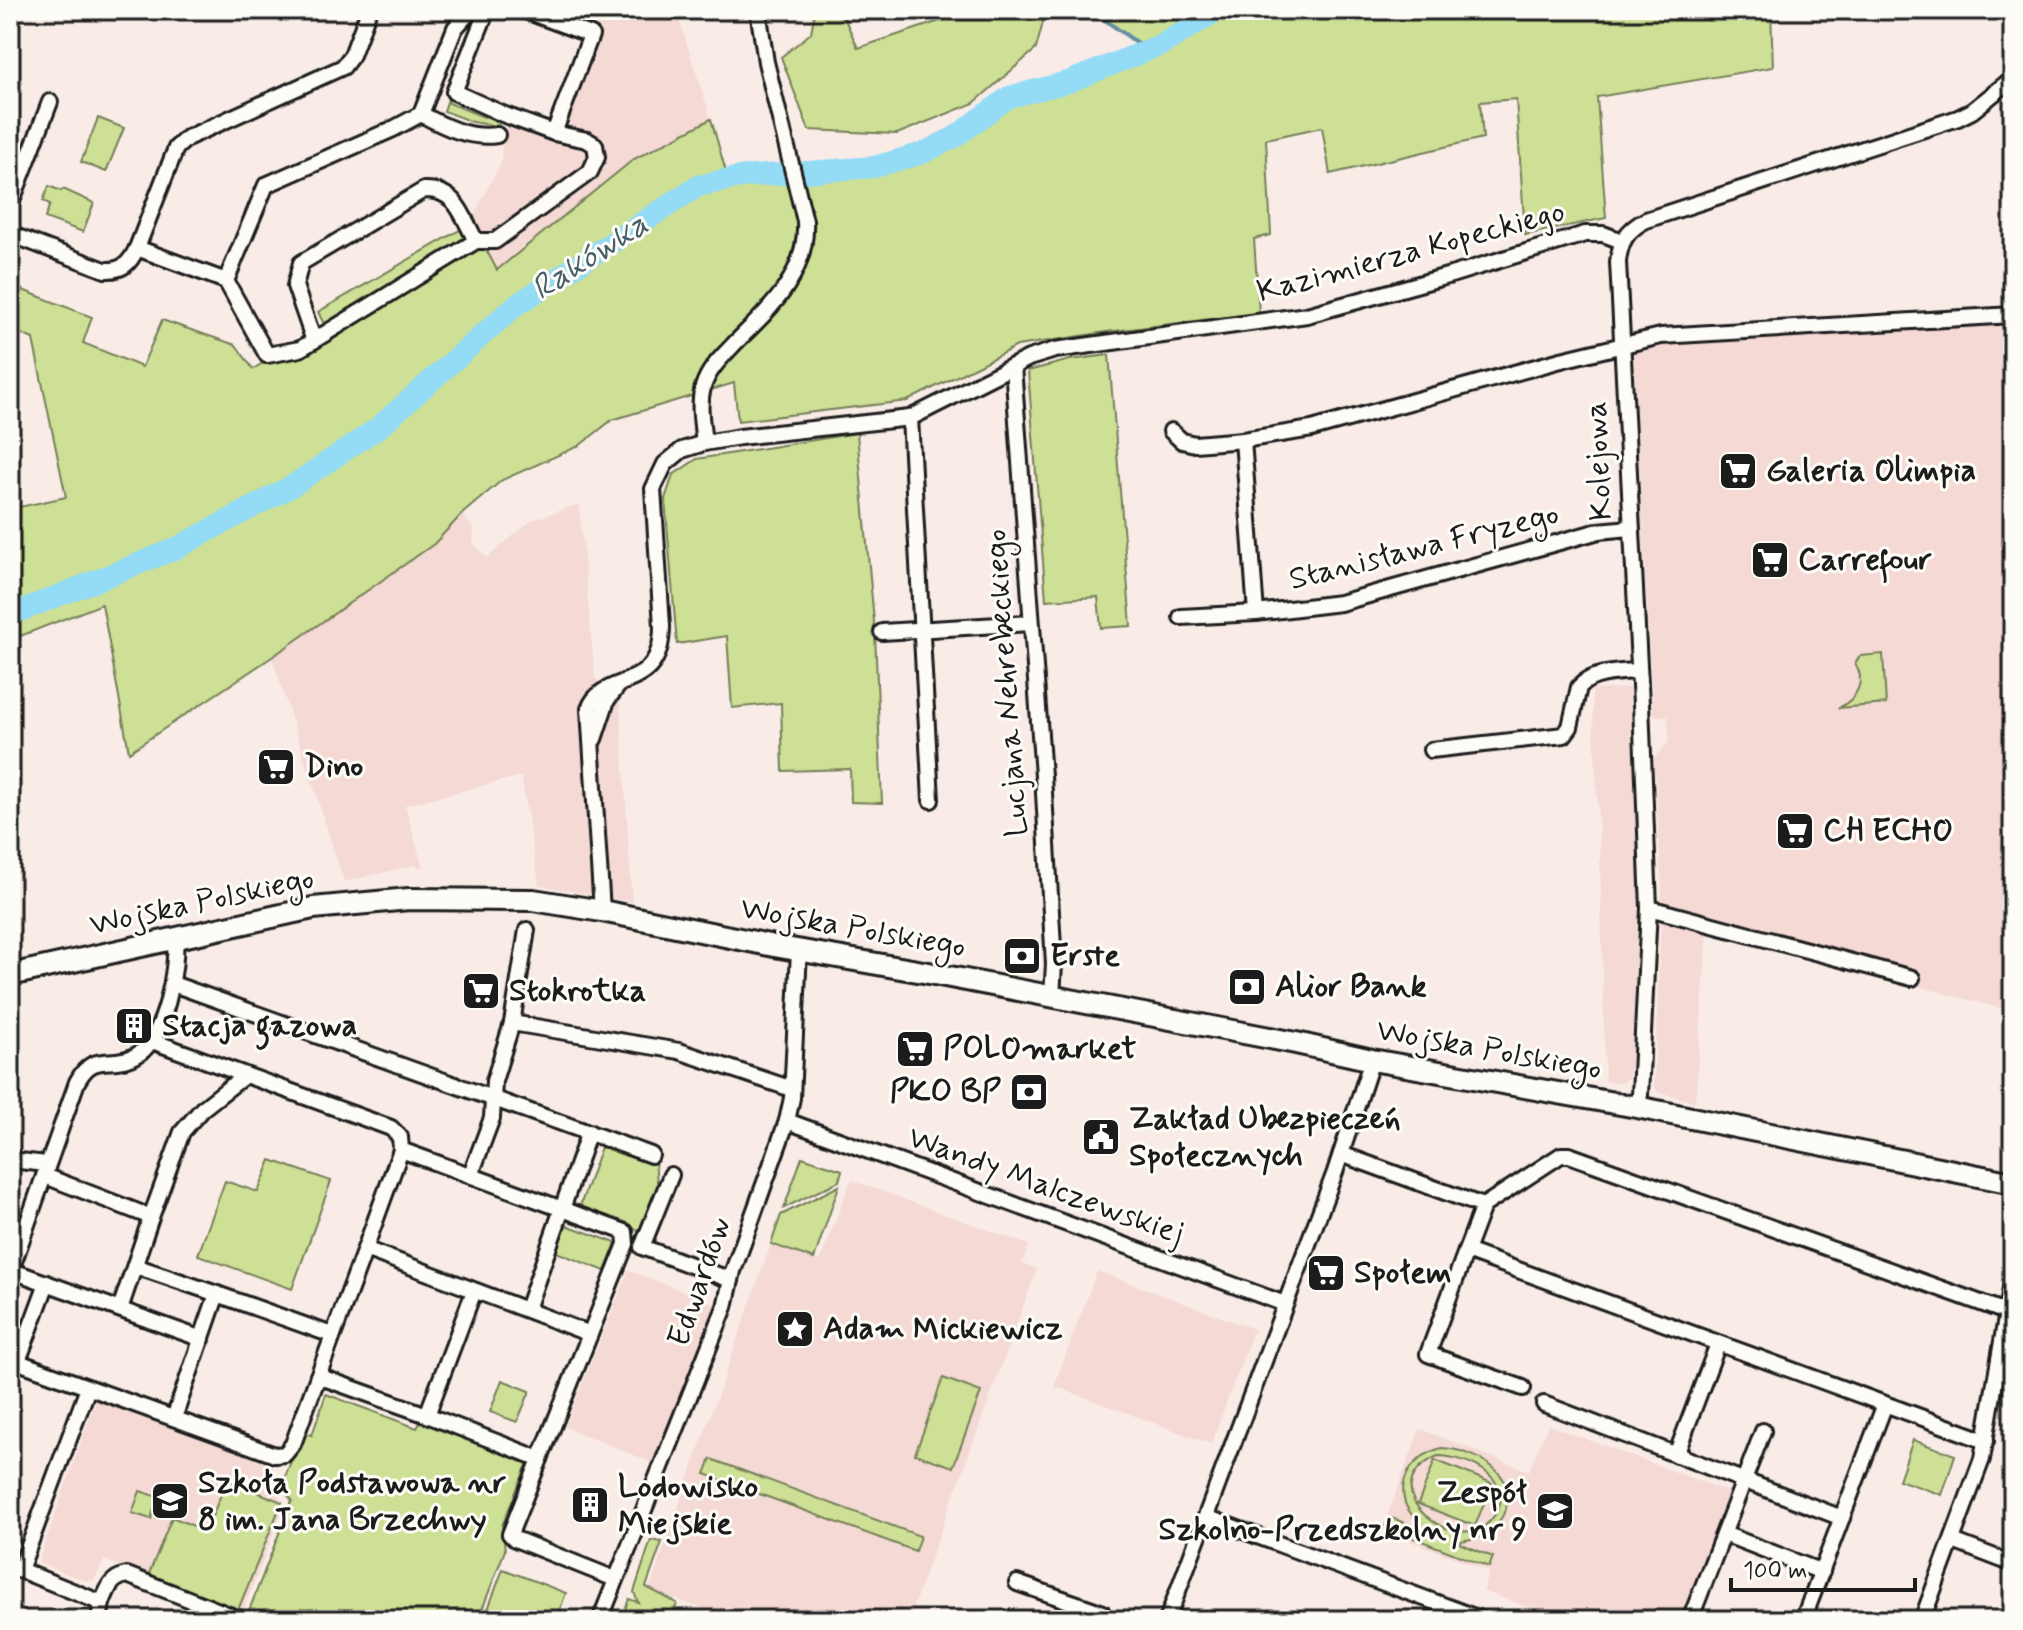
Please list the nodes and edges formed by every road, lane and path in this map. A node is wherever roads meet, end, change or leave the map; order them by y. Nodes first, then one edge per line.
1 (369, 10) edge
2 (471, 10) edge
3 (487, 10) edge
4 (523, 10) edge
5 (758, 10) edge
6 (2013, 78) edge
7 (50, 102) dead end
8 (421, 114) junction
9 (554, 133) junction
10 (497, 135) dead end
11 (10, 206) edge
12 (10, 234) edge
13 (476, 241) junction
14 (1622, 241) junction
15 (137, 248) junction
16 (226, 281) junction
17 (2013, 315) edge
18 (314, 341) junction
19 (1621, 344) junction
20 (1013, 366) junction
21 (910, 418) junction
22 (1171, 431) dead end
23 (1243, 440) junction
24 (704, 443) junction
25 (1630, 528) junction
26 (1256, 613) junction
27 (1181, 617) dead end
28 (1030, 623) junction
29 (923, 630) junction
30 (882, 632) dead end
31 (1639, 671) junction
32 (1431, 750) dead end
33 (931, 800) dead end
34 (1649, 908) junction
35 (602, 911) junction
36 (527, 930) dead end
37 (175, 937) junction
38 (799, 950) junction
39 (10, 975) edge
40 (1912, 978) dead end
41 (173, 984) junction
42 (1052, 996) junction
43 (512, 1023) junction
44 (152, 1041) junction
45 (1372, 1060) junction
46 (244, 1076) junction
47 (792, 1089) junction
48 (493, 1097) junction
49 (1637, 1107) junction
50 (787, 1121) junction
51 (589, 1132) junction
52 (401, 1150) junction
53 (1341, 1154) junction
54 (651, 1155) dead end
55 (10, 1160) edge
56 (46, 1170) junction
57 (471, 1174) junction
58 (671, 1175) dead end
59 (2013, 1183) edge
60 (1483, 1206) junction
61 (563, 1208) junction
62 (151, 1217) junction
63 (365, 1249) junction
64 (1466, 1251) junction
65 (135, 1266) junction
66 (10, 1270) edge
67 (2013, 1277) edge
68 (731, 1280) junction
69 (47, 1283) junction
70 (474, 1291) junction
71 (217, 1294) junction
72 (1285, 1304) junction
73 (120, 1309) junction
74 (527, 1309) junction
75 (2006, 1312) junction
76 (590, 1334) junction
77 (332, 1335) junction
78 (202, 1339) junction
79 (1718, 1344) junction
80 (14, 1360) edge
81 (318, 1376) junction
82 (88, 1388) junction
83 (1523, 1388) dead end
84 (1544, 1404) dead end
85 (1885, 1404) junction
86 (427, 1415) junction
87 (174, 1418) junction
88 (1763, 1431) dead end
89 (1986, 1441) junction
90 (1676, 1455) junction
91 (540, 1459) junction
92 (1744, 1481) junction
93 (1206, 1517) junction
94 (1842, 1518) junction
95 (1724, 1534) junction
96 (1953, 1541) junction
97 (2013, 1564) edge
98 (15, 1568) edge
99 (1822, 1572) junction
100 (615, 1579) junction
101 (1017, 1583) dead end
102 (102, 1603) junction
103 (99, 1620) edge
104 (242, 1620) edge
105 (600, 1620) edge
106 (1107, 1620) edge
107 (1167, 1620) edge
108 (1483, 1620) edge
109 (1690, 1620) edge
110 (1803, 1620) edge
111 (1922, 1620) edge

1 - 15 street
2 - 8 street
3 - 9 street
4 - 9 street
5 - 24 street
6 - 14 street
7 - 11 street
8 - 10 street
8 - 16 street
9 - 13 street
12 - 15 street
13 - 18 street
13 - 18 street
14 - 19 street, Kolejowa
14 - 20 street, Kazimierza Kopeckiego
15 - 16 street
16 - 18 street
17 - 19 street
19 - 23 street
19 - 25 street, Kolejowa
20 - 21 street, Kazimierza Kopeckiego
20 - 28 street, Lucjana Nehrebeckiego
21 - 24 street, Kazimierza Kopeckiego
21 - 29 street
22 - 23 street
23 - 26 street
24 - 35 street
25 - 26 street, Stanisława Fryzego
25 - 31 street, Kolejowa
26 - 27 street, Stanisława Fryzego
28 - 29 street
28 - 42 street, Lucjana Nehrebeckiego
29 - 30 street
29 - 33 street
31 - 32 street
31 - 34 street, Kolejowa
34 - 40 street
34 - 49 street, Kolejowa
35 - 37 street, Wojska Polskiego
35 - 38 street, Wojska Polskiego
36 - 43 street
37 - 39 street, Wojska Polskiego
37 - 41 street
38 - 42 street, Wojska Polskiego
38 - 47 street, Edwardów
41 - 44 street
41 - 48 street
42 - 45 street, Wojska Polskiego
43 - 47 street
43 - 48 street
44 - 46 street
44 - 56 street
45 - 49 street, Wojska Polskiego
45 - 53 street
46 - 52 street
46 - 62 street
47 - 50 street, Edwardów
48 - 51 street
48 - 57 street
49 - 59 street, Wojska Polskiego
50 - 68 street, Edwardów
50 - 72 street, Wandy Malczewskiej
51 - 54 street
51 - 61 street
52 - 57 street
52 - 63 street
53 - 60 street
53 - 72 street
55 - 56 street
56 - 62 street
56 - 66 street
57 - 61 street
58 - 68 street
60 - 64 street
60 - 75 street
61 - 74 street
61 - 76 street
62 - 65 street
63 - 70 street
63 - 77 street
64 - 79 street
64 - 83 street
65 - 71 street
65 - 73 street
66 - 69 street
67 - 75 street
68 - 100 street, Edwardów
69 - 73 street
69 - 80 street
70 - 74 street
70 - 86 street
71 - 77 street
71 - 78 street
72 - 93 street
73 - 78 street
74 - 76 street
75 - 89 street
76 - 91 street
77 - 81 street
78 - 87 street
79 - 85 street
79 - 90 street
80 - 82 street
81 - 86 street
81 - 87 street
82 - 87 street
82 - 98 street
84 - 90 street
85 - 89 street
85 - 94 street
86 - 91 street
88 - 92 street
89 - 96 street
90 - 92 street
91 - 100 street
92 - 94 street
92 - 95 street
93 - 107 street
93 - 108 street
94 - 99 street
95 - 99 street
95 - 109 street
96 - 97 street
96 - 111 street
98 - 102 street
99 - 110 street
100 - 105 street, Edwardów
101 - 106 street
102 - 103 street
102 - 104 street

